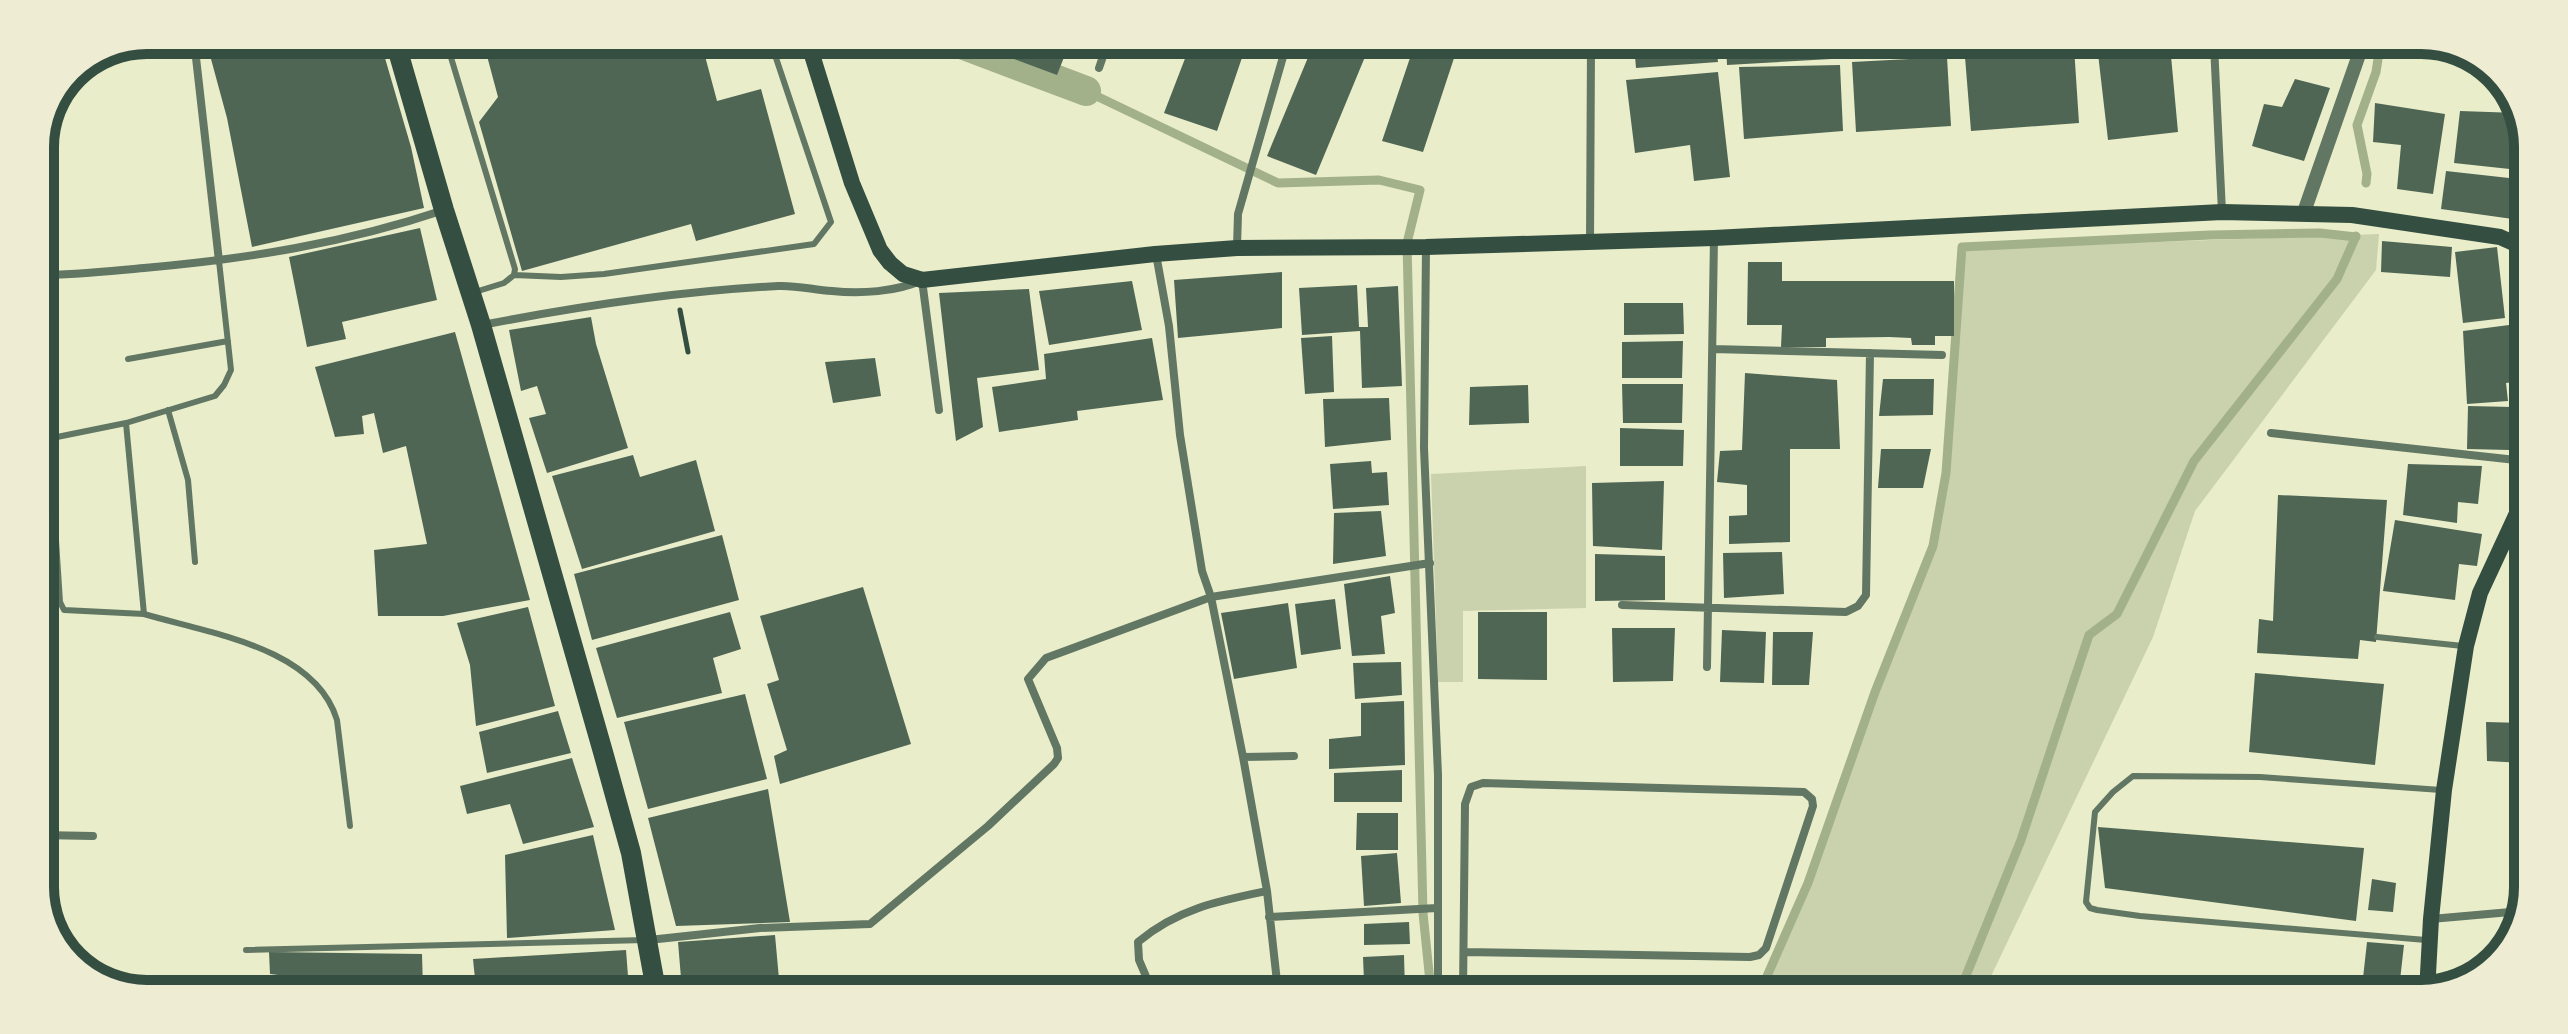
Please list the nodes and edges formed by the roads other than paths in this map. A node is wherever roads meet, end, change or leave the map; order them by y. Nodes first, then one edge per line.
1 (196, 54) edge
2 (399, 54) edge
3 (450, 54) edge
4 (775, 54) edge
5 (811, 54) edge
6 (1104, 54) edge
7 (1284, 54) edge
8 (1591, 54) edge
9 (2214, 54) edge
10 (2359, 54) edge
11 (1099, 68) dead end
12 (444, 210) junction
13 (2222, 212) junction
14 (2304, 212) junction
15 (1714, 238) junction
16 (1590, 242) junction
17 (2514, 243) edge
18 (1237, 248) junction
19 (1419, 248) junction
20 (1155, 254) junction
21 (219, 261) junction
22 (54, 274) edge
23 (514, 275) junction
24 (922, 280) junction
25 (472, 294) junction
26 (481, 325) junction
27 (228, 341) junction
28 (1713, 349) junction
29 (1870, 353) junction
30 (1942, 355) dead end
31 (128, 359) dead end
32 (168, 410) junction
33 (939, 410) dead end
34 (126, 423) junction
35 (2271, 433) dead end
36 (54, 442) edge
37 (2514, 460) edge
38 (54, 510) edge
39 (2514, 520) edge
40 (195, 562) dead end
41 (1430, 563) junction
42 (1211, 597) junction
43 (1622, 605) dead end
44 (1708, 606) junction
45 (144, 614) junction
46 (2377, 637) dead end
47 (2466, 646) junction
48 (1707, 667) dead end
49 (1294, 756) dead end
50 (1243, 757) junction
51 (2444, 790) junction
52 (350, 826) dead end
53 (54, 835) edge
54 (93, 836) dead end
55 (1267, 891) junction
56 (1437, 908) junction
57 (2510, 912) edge
58 (1269, 917) junction
59 (2431, 919) junction
60 (648, 940) junction
61 (2430, 940) junction
62 (246, 950) dead end
63 (1464, 952) junction
64 (2428, 979) edge
65 (654, 980) edge
66 (1148, 980) edge
67 (1277, 980) edge
68 (1438, 980) edge
69 (1463, 980) edge

1 - 21 street
2 - 12 main road
3 - 23 lane
4 - 23 lane
5 - 24 main road
6 - 11 street
7 - 18 street
8 - 16 street
9 - 13 street
10 - 14 street
12 - 21 street
12 - 25 main road
13 - 14 main road
13 - 15 main road
14 - 17 main road
15 - 16 main road
15 - 28 street
16 - 19 main road
18 - 19 main road
18 - 20 main road
19 - 41 street
20 - 24 main road
20 - 42 street
21 - 22 street
21 - 27 lane
23 - 25 lane
24 - 26 street
24 - 33 street
25 - 26 main road
26 - 60 main road
27 - 31 lane
27 - 32 lane
28 - 29 street
28 - 44 street
29 - 30 street
29 - 44 street
32 - 34 lane
32 - 40 lane
34 - 36 lane
34 - 45 lane
35 - 37 street
38 - 45 lane
39 - 47 main road
41 - 42 street
41 - 56 street
42 - 50 street
42 - 60 street
43 - 44 street
44 - 48 street
45 - 52 lane
46 - 47 lane
47 - 51 main road
49 - 50 street
50 - 55 street
51 - 59 main road
51 - 61 lane
53 - 54 street
55 - 58 street
55 - 66 street
56 - 58 street
56 - 68 street
57 - 59 street
58 - 67 street
59 - 61 main road
60 - 62 lane
60 - 65 main road
61 - 64 main road
63 - 63 street
63 - 69 street

